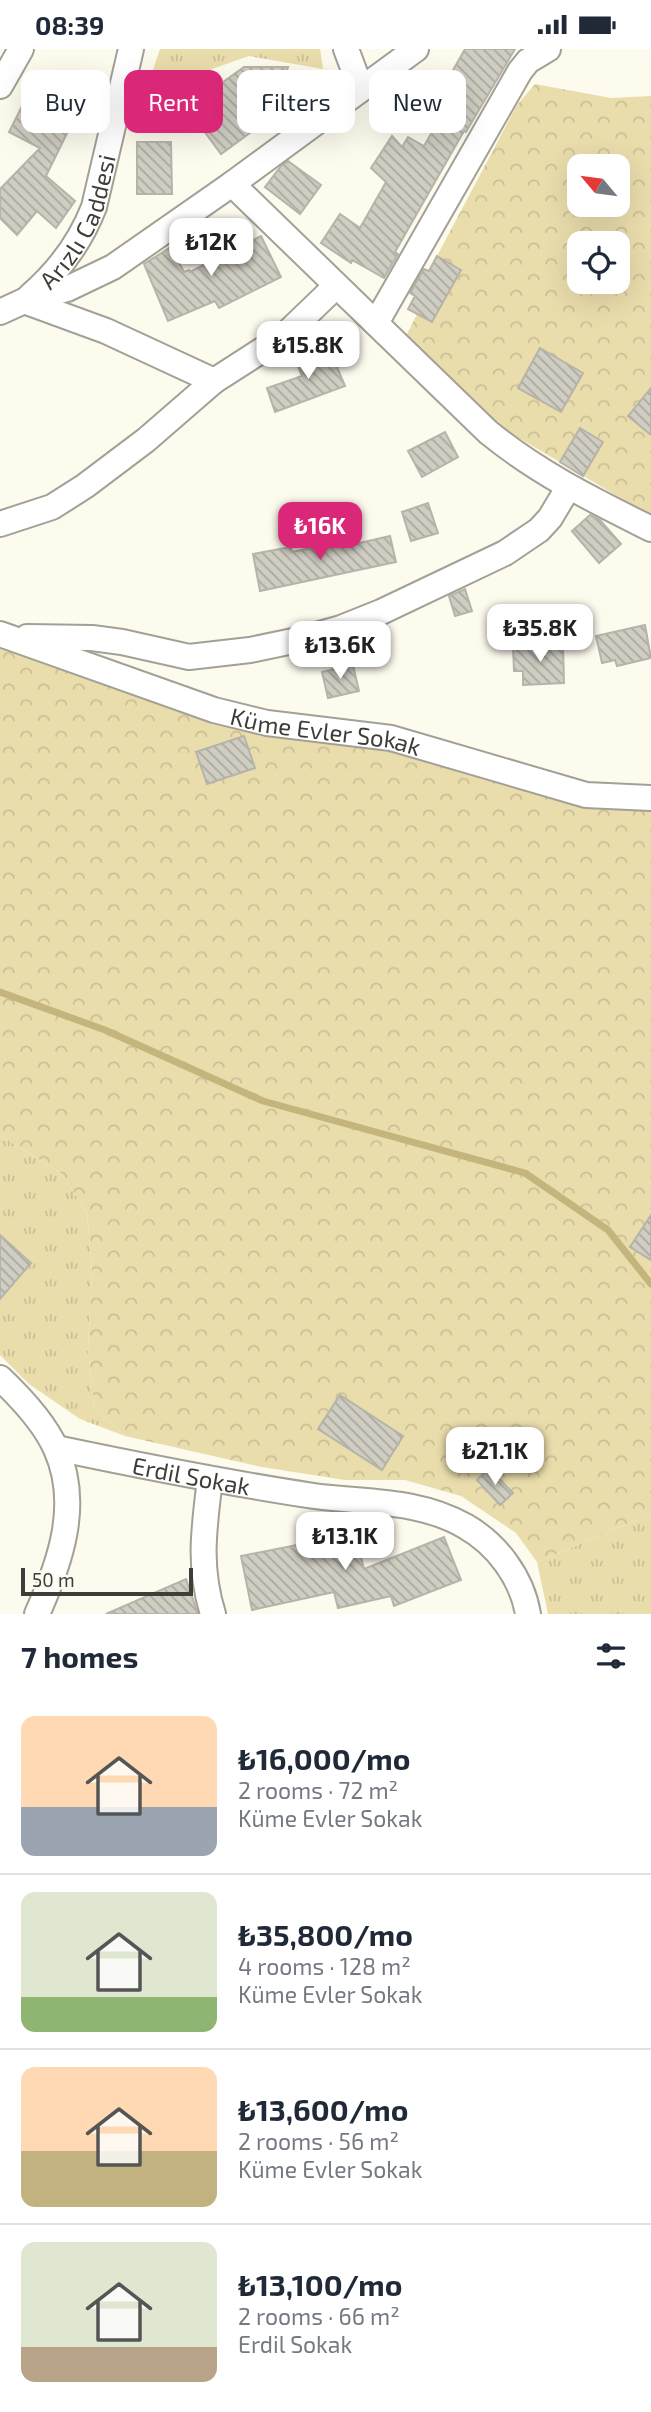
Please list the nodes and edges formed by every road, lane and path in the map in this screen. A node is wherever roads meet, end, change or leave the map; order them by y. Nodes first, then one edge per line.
1 (21, 49) edge
2 (131, 49) edge
3 (346, 49) edge
4 (416, 49) edge
5 (548, 49) edge
6 (0, 86) edge
7 (361, 89) junction
8 (232, 184) junction
9 (336, 286) junction
10 (24, 301) junction
11 (0, 313) edge
12 (376, 323) junction
13 (214, 381) junction
14 (568, 488) junction
15 (0, 524) edge
16 (651, 529) edge
17 (4, 635) edge
18 (651, 799) edge
19 (5, 1389) edge
20 (56, 1448) junction
21 (210, 1479) junction
22 (37, 1614) edge
23 (213, 1614) edge
24 (528, 1614) edge

1 - 6 street
2 - 10 street, Arızlı Caddesi
3 - 7 street
4 - 7 street
5 - 12 street
7 - 8 street
8 - 9 street
8 - 10 street
9 - 12 street
9 - 13 street
10 - 11 street
10 - 13 street
12 - 14 street
13 - 15 street
14 - 16 street
14 - 17 street, Küme Evler Sokak
17 - 18 street, Küme Evler Sokak
19 - 20 street
20 - 21 street, Erdil Sokak
20 - 22 street
21 - 23 street
21 - 24 street, Erdil Sokak

